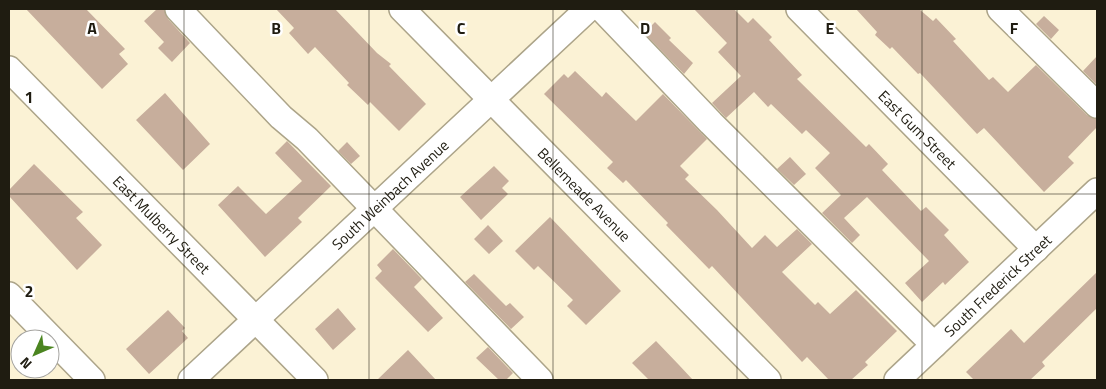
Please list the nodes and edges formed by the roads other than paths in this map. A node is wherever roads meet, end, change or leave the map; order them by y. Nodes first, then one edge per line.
1 (178, 9) edge
2 (402, 9) edge
3 (588, 9) edge
4 (602, 9) edge
5 (799, 9) edge
6 (1000, 9) edge
7 (13, 82) edge
8 (491, 100) junction
9 (1097, 105) edge
10 (1097, 191) edge
11 (373, 210) junction
12 (1036, 249) junction
13 (9, 295) edge
14 (256, 320) junction
15 (934, 345) junction
16 (92, 380) edge
17 (191, 380) edge
18 (315, 380) edge
19 (540, 380) edge
20 (768, 380) edge
21 (897, 380) edge

1 - 11 street
2 - 8 street, Bellemeade Avenue
3 - 8 street, South Weinbach Avenue
4 - 15 street
5 - 12 street, East Gum Street
6 - 9 street
7 - 14 street, East Mulberry Street
8 - 11 street, South Weinbach Avenue
8 - 20 street, Bellemeade Avenue
10 - 12 street, South Frederick Street
11 - 14 street, South Weinbach Avenue
11 - 19 street
12 - 15 street, South Frederick Street
13 - 16 street
14 - 17 street, South Weinbach Avenue
14 - 18 street, East Mulberry Street
15 - 21 street, South Frederick Street

